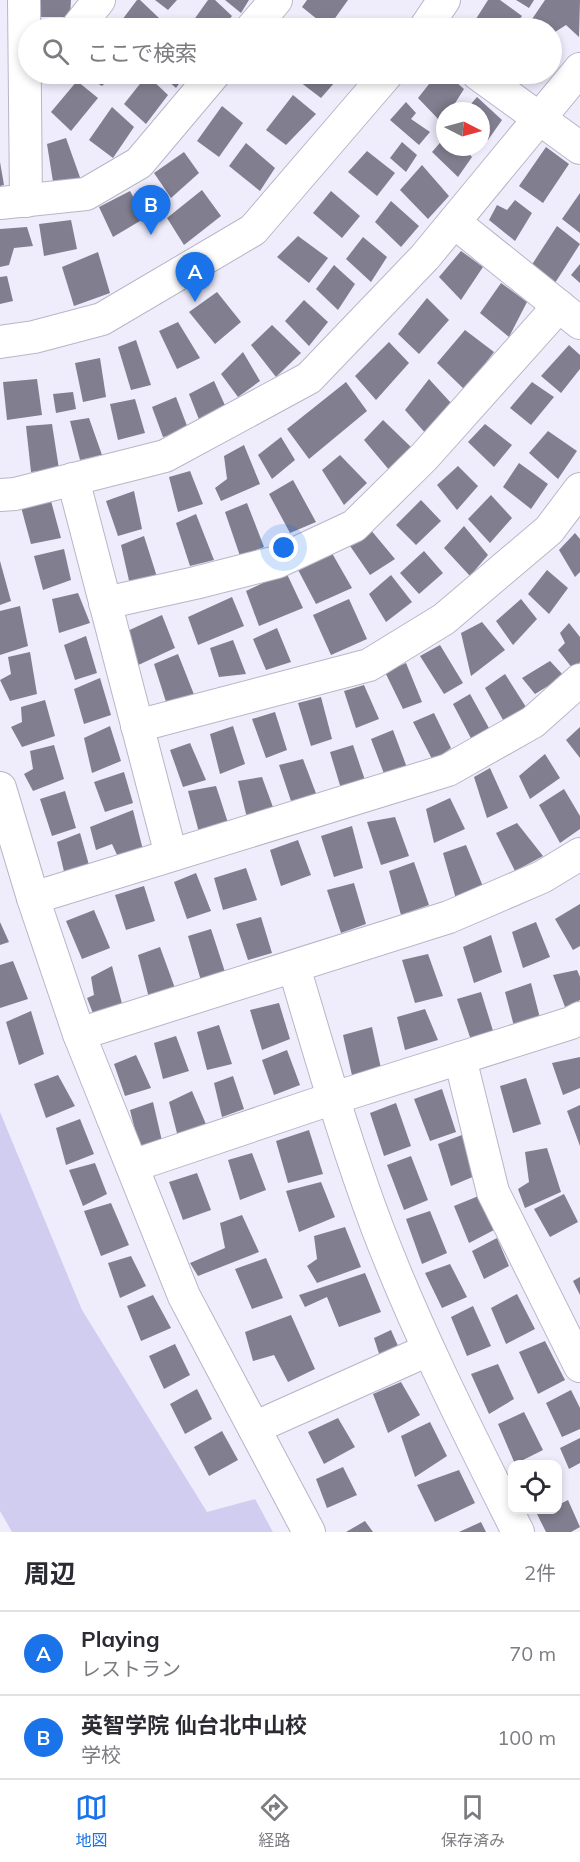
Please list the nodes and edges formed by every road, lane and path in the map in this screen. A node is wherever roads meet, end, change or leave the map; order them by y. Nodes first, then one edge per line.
1 (24, 0) edge
2 (99, 0) edge
3 (276, 0) edge
4 (444, 0) edge
5 (26, 18) edge
6 (85, 18) edge
7 (261, 18) edge
8 (432, 18) edge
9 (580, 69) edge
10 (206, 84) edge
11 (378, 84) edge
12 (492, 84) edge
13 (33, 86) edge
14 (540, 118) junction
15 (580, 148) edge
16 (13, 202) edge
17 (454, 222) junction
18 (570, 314) edge
19 (0, 342) edge
20 (73, 479) junction
21 (580, 489) edge
22 (0, 495) edge
23 (105, 603) junction
24 (580, 681) edge
25 (137, 726) junction
26 (0, 788) edge
27 (580, 854) edge
28 (171, 855) junction
29 (33, 898) junction
30 (294, 968) junction
31 (580, 1018) edge
32 (79, 1034) junction
33 (460, 1058) junction
34 (334, 1098) junction
35 (132, 1166) junction
36 (428, 1350) junction
37 (580, 1366) edge
38 (254, 1428) junction
39 (309, 1532) edge
40 (518, 1532) edge

1 - 5 street
2 - 6 street
3 - 7 street
4 - 8 street
9 - 14 street
10 - 16 street
11 - 19 street
12 - 14 street
13 - 16 street
14 - 15 street
14 - 17 street
17 - 18 street
17 - 20 street
18 - 23 street
20 - 22 street
20 - 23 street
21 - 25 street
23 - 25 street
24 - 28 street
25 - 28 street
26 - 29 street
27 - 30 street
28 - 29 street
29 - 32 street
30 - 32 street
30 - 34 street
31 - 33 street
32 - 35 street
33 - 34 street
33 - 37 street
34 - 35 street
34 - 36 street
35 - 38 street
36 - 38 street
36 - 40 street
38 - 39 street

